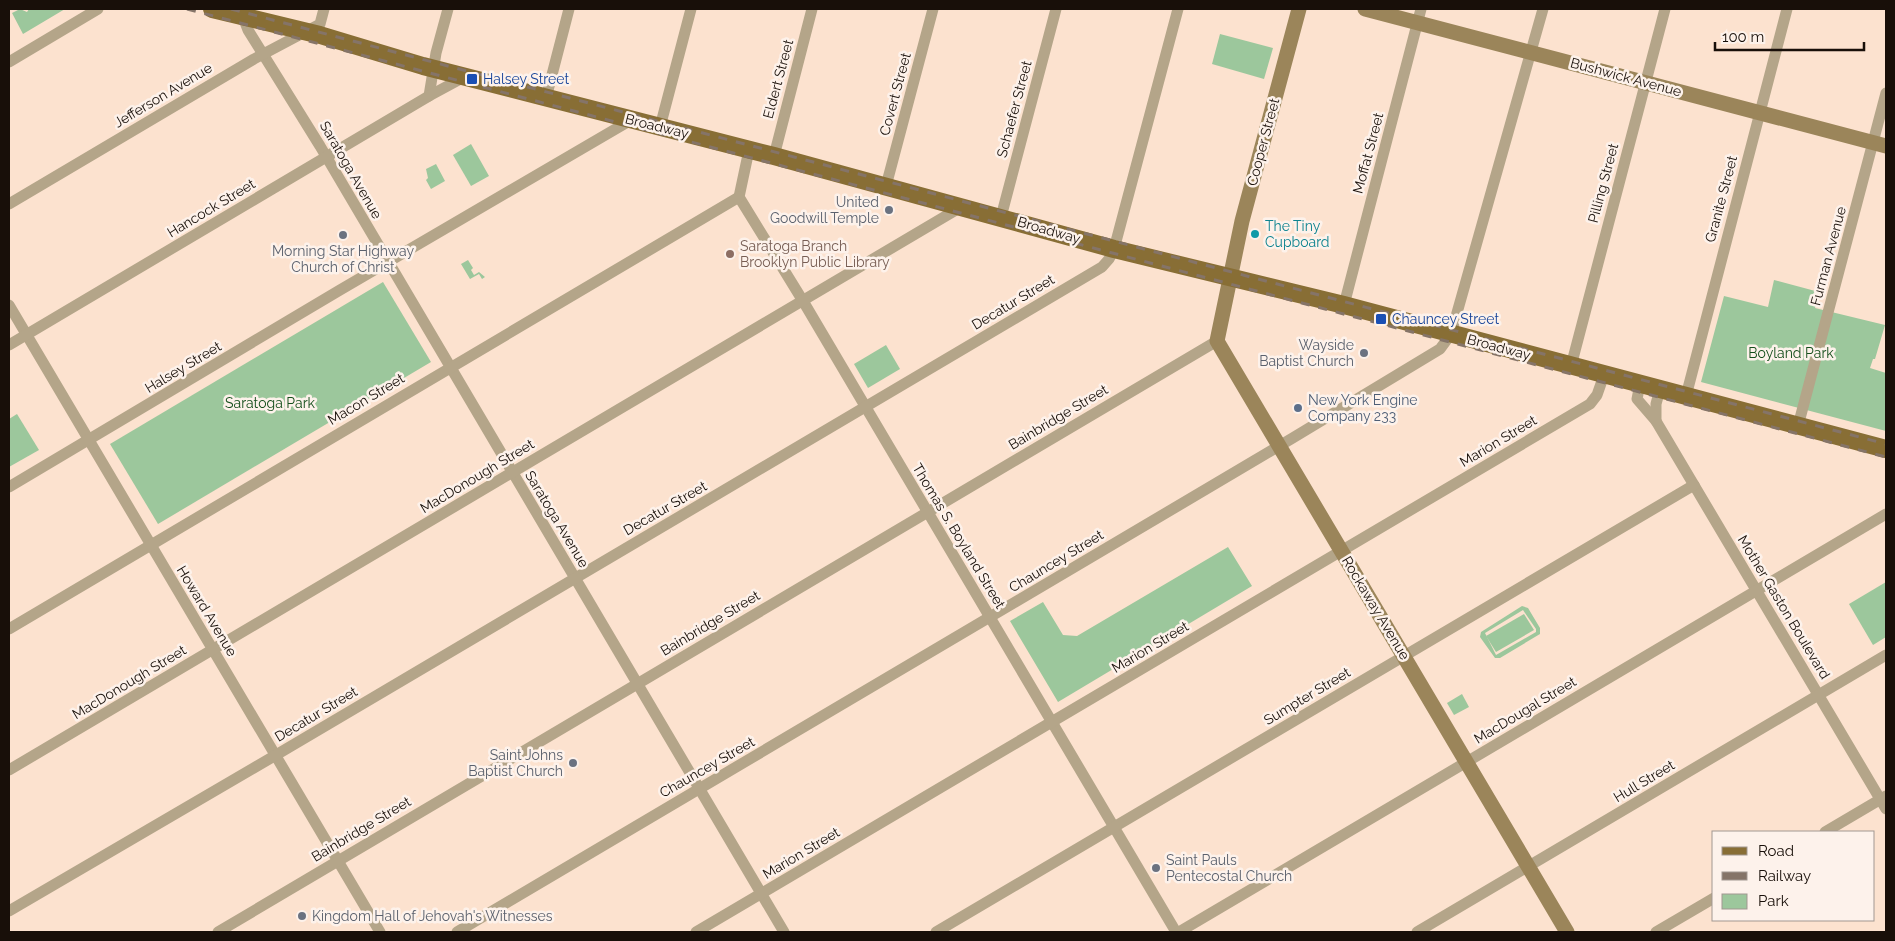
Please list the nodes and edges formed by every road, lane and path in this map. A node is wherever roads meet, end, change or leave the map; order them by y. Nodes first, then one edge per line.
1 (98, 9) edge
2 (212, 9) edge
3 (324, 9) edge
4 (448, 9) edge
5 (569, 9) edge
6 (691, 9) edge
7 (812, 9) edge
8 (933, 9) edge
9 (1056, 9) edge
10 (1178, 9) edge
11 (1299, 9) edge
12 (1365, 9) edge
13 (1543, 9) edge
14 (1665, 9) edge
15 (1787, 9) edge
16 (1420, 16) edge
17 (243, 17) junction
18 (306, 32) junction
19 (1532, 52) junction
20 (263, 54) junction
21 (9, 62) edge
22 (434, 68) junction
23 (466, 76) junction
24 (1645, 83) junction
25 (1886, 93) edge
26 (429, 96) junction
27 (546, 98) junction
28 (1759, 113) junction
29 (631, 120) junction
30 (660, 127) junction
31 (1880, 144) edge
32 (749, 150) junction
33 (774, 156) junction
34 (326, 158) junction
35 (886, 186) junction
36 (739, 197) junction
37 (9, 204) edge
38 (961, 207) junction
39 (1001, 217) junction
40 (1114, 249) junction
41 (387, 262) junction
42 (1230, 277) junction
43 (803, 301) junction
44 (9, 305) edge
45 (1344, 305) junction
46 (1451, 334) junction
47 (26, 335) junction
48 (1217, 340) junction
49 (9, 345) edge
50 (1571, 366) junction
51 (450, 367) junction
52 (1604, 375) junction
53 (1640, 384) junction
54 (1660, 389) junction
55 (1686, 396) junction
56 (866, 407) junction
57 (1656, 421) junction
58 (1798, 426) junction
59 (89, 440) junction
60 (1280, 446) junction
61 (1886, 449) edge
62 (512, 472) junction
63 (1694, 485) junction
64 (9, 488) edge
65 (928, 512) junction
66 (1886, 514) edge
67 (150, 544) junction
68 (1342, 551) junction
69 (575, 578) junction
70 (1756, 589) junction
71 (990, 617) junction
72 (9, 629) edge
73 (213, 650) junction
74 (1886, 655) edge
75 (1404, 656) junction
76 (637, 684) junction
77 (1819, 695) junction
78 (1051, 722) junction
79 (276, 755) junction
80 (1467, 762) junction
81 (9, 770) edge
82 (700, 789) junction
83 (1884, 802) edge
84 (1114, 827) junction
85 (1827, 831) edge
86 (338, 860) junction
87 (1528, 866) junction
88 (762, 894) junction
89 (1712, 899) edge
90 (9, 911) edge
91 (218, 932) edge
92 (380, 932) edge
93 (457, 932) edge
94 (696, 932) edge
95 (784, 932) edge
96 (936, 932) edge
97 (1177, 932) edge
98 (1417, 932) edge
99 (1567, 932) edge
100 (1656, 932) edge

1 - 21 street
2 - 17 main road, Broadway
3 - 18 street, Jefferson Avenue
4 - 22 street
5 - 27 street
6 - 30 street
7 - 33 street, Eldert Street
8 - 35 street, Covert Street
9 - 39 street, Schaefer Street
10 - 40 street, Decatur Street
11 - 42 main road, Cooper Street
12 - 16 main road, Bushwick Avenue
13 - 19 street, Chauncey Street
14 - 24 street, Pilling Street
15 - 28 street, Granite Street
16 - 19 main road, Bushwick Avenue
16 - 45 street, Moffat Street
17 - 18 main road, Broadway
17 - 20 street, Saratoga Avenue
18 - 20 street, Jefferson Avenue
18 - 22 main road, Broadway
19 - 24 main road, Bushwick Avenue
19 - 46 street, Chauncey Street
20 - 34 street, Saratoga Avenue
20 - 37 street, Jefferson Avenue
22 - 23 main road, Broadway
22 - 26 street
23 - 26 street, Hancock Street
23 - 27 main road, Broadway
24 - 28 main road, Bushwick Avenue
24 - 50 street, Pilling Street
25 - 31 street, Furman Avenue
26 - 34 street, Hancock Street
27 - 29 main road, Broadway
28 - 31 main road, Bushwick Avenue
28 - 55 street, Granite Street
29 - 30 main road, Broadway
29 - 41 street, Halsey Street
30 - 32 main road, Broadway
31 - 58 street, Furman Avenue
32 - 33 main road, Broadway
32 - 36 street
33 - 35 main road, Broadway
34 - 41 street, Saratoga Avenue
34 - 47 street, Hancock Street
35 - 38 main road, Broadway
36 - 43 street, Thomas S. Boyland Street
36 - 51 street, Macon Street
38 - 39 main road, Broadway
38 - 43 street, MacDonough Street
39 - 40 main road, Broadway
40 - 42 main road, Broadway
40 - 56 street, Decatur Street
41 - 51 street, Saratoga Avenue
41 - 59 street, Halsey Street
42 - 45 main road, Broadway
42 - 48 main road
43 - 56 street, Thomas S. Boyland Street
43 - 62 street, MacDonough Street
44 - 47 street, Howard Avenue
45 - 46 main road, Broadway
46 - 50 main road, Broadway
46 - 60 street, Chauncey Street
47 - 49 street, Hancock Street
47 - 59 street, Howard Avenue
48 - 60 main road, Rockaway Avenue
48 - 65 street, Bainbridge Street
50 - 52 main road, Broadway
51 - 62 street, Saratoga Avenue
51 - 67 street, Macon Street
52 - 53 main road, Broadway
52 - 68 street, Marion Street
53 - 54 main road, Broadway
53 - 57 street, Mother Gaston Boulevard
54 - 55 main road, Broadway
54 - 57 street
55 - 58 main road, Broadway
56 - 65 street, Thomas S. Boyland Street
56 - 69 street, Decatur Street
57 - 63 street, Mother Gaston Boulevard
58 - 61 main road, Broadway
59 - 64 street, Halsey Street
59 - 67 street, Howard Avenue
60 - 68 main road, Rockaway Avenue
60 - 71 street, Chauncey Street
62 - 69 street, Saratoga Avenue
62 - 73 street, MacDonough Street
63 - 70 street, Mother Gaston Boulevard
63 - 75 street, Sumpter Street
65 - 71 street, Thomas S. Boyland Street
65 - 76 street, Bainbridge Street
66 - 70 street, MacDougal Street
67 - 72 street, Macon Street
67 - 73 street, Howard Avenue
68 - 75 main road, Rockaway Avenue
68 - 78 street, Marion Street
69 - 76 street, Saratoga Avenue
69 - 79 street, Decatur Street
70 - 77 street, Mother Gaston Boulevard
70 - 80 street, MacDougal Street
71 - 78 street, Thomas S. Boyland Street
71 - 82 street, Chauncey Street
73 - 79 street, Howard Avenue
73 - 81 street, MacDonough Street
74 - 77 street, Hull Street
75 - 80 main road, Rockaway Avenue
75 - 84 street, Sumpter Street
76 - 82 street, Saratoga Avenue
76 - 86 street, Bainbridge Street
77 - 83 street, Mother Gaston Boulevard
77 - 87 street, Hull Street
78 - 84 street, Thomas S. Boyland Street
78 - 88 street, Marion Street
79 - 86 street, Howard Avenue
79 - 90 street, Decatur Street
80 - 87 main road, Rockaway Avenue
80 - 97 street, MacDougal Street
82 - 88 street, Saratoga Avenue
82 - 93 street, Chauncey Street
83 - 85 street
84 - 96 street, Sumpter Street
84 - 97 street, Thomas S. Boyland Street
86 - 91 street, Bainbridge Street
86 - 92 street, Howard Avenue
87 - 98 street, Hull Street
87 - 99 main road, Rockaway Avenue
88 - 94 street, Marion Street
88 - 95 street, Saratoga Avenue
89 - 100 street

